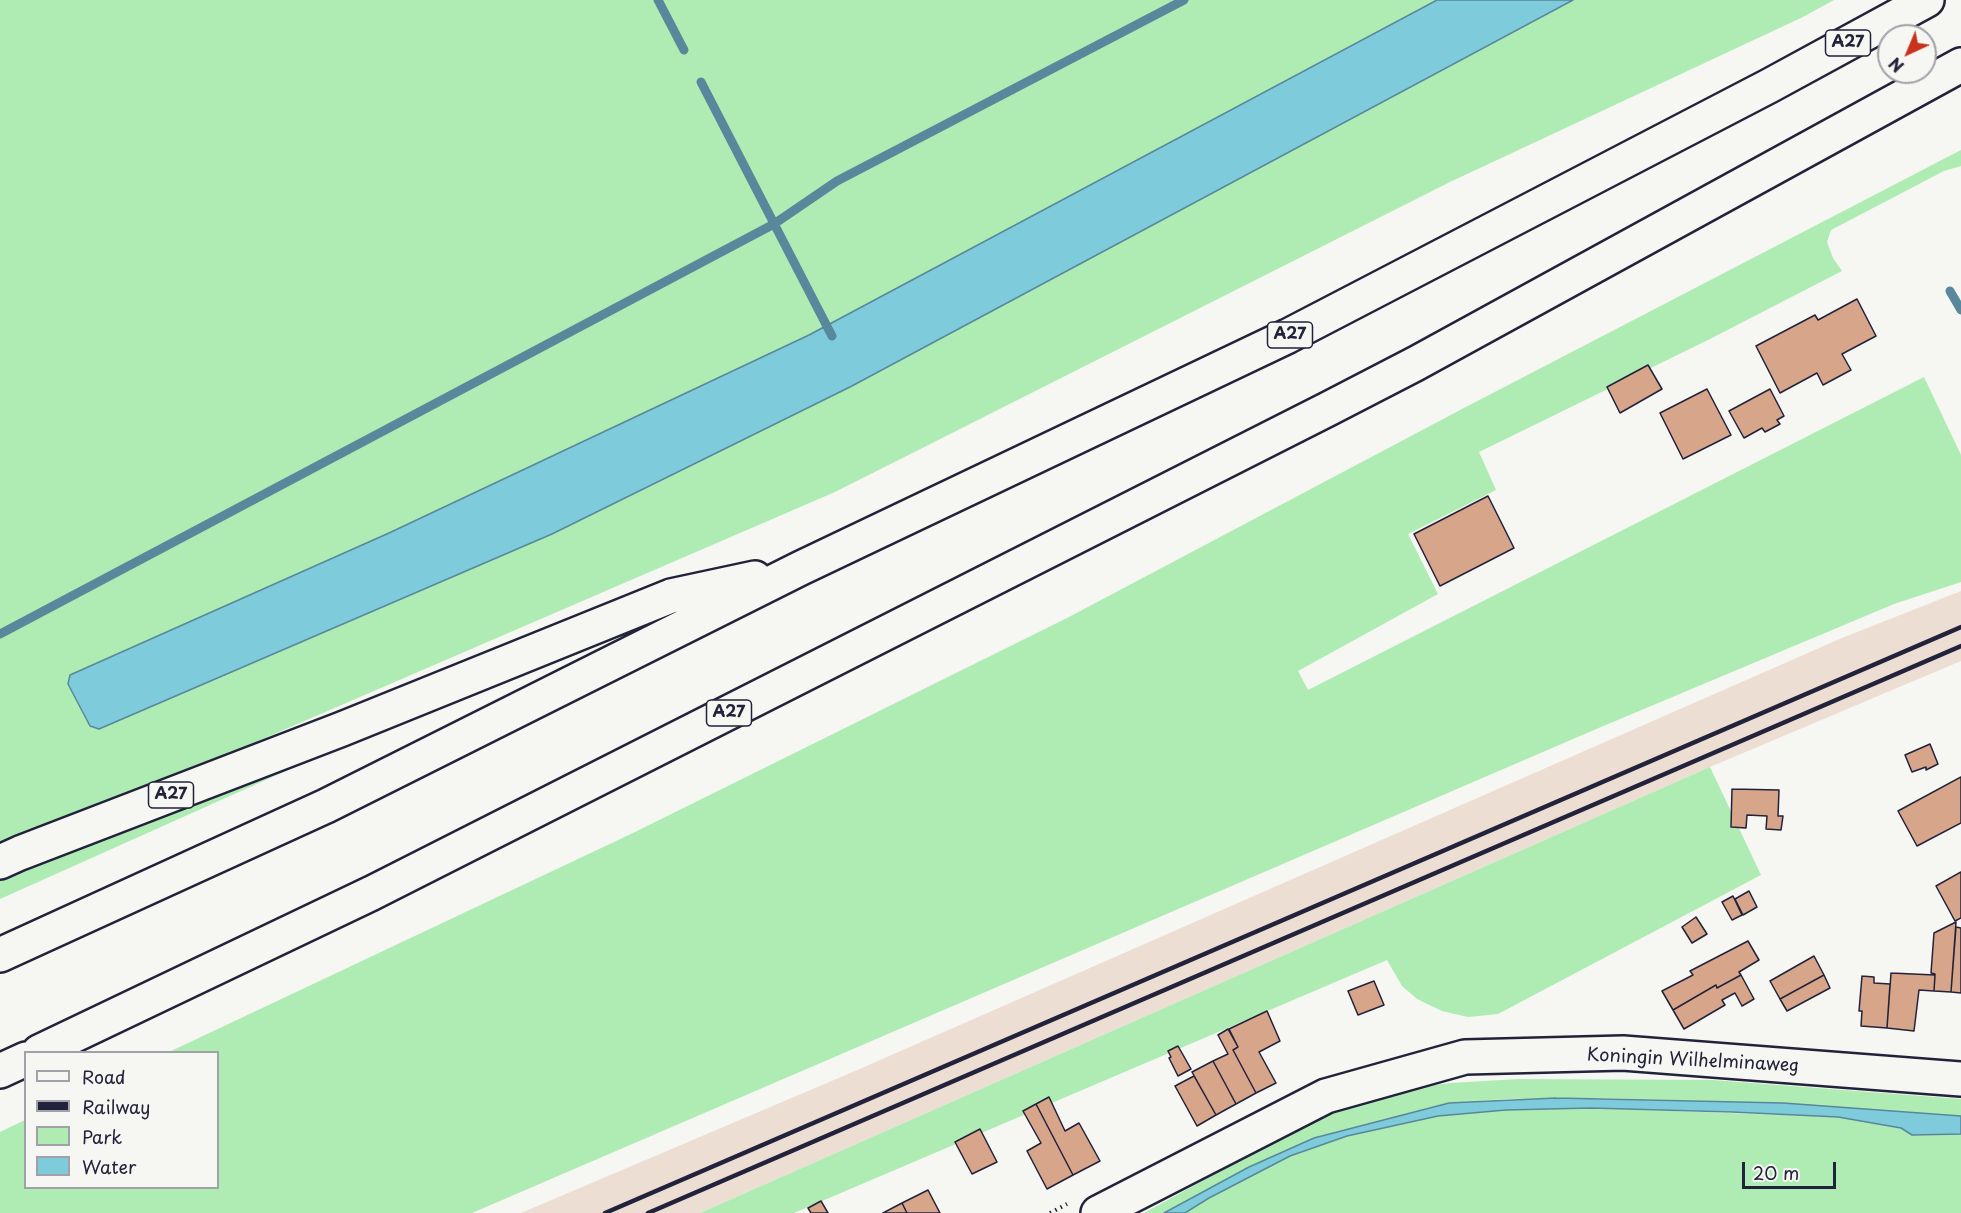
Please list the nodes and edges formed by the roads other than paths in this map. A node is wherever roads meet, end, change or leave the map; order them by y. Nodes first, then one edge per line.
1 (1927, 0) edge
2 (1961, 65) edge
3 (801, 568) junction
4 (0, 862) edge
5 (0, 955) edge
6 (43, 1051) edge
7 (24, 1060) edge
8 (0, 1071) edge
9 (1961, 1079) edge
10 (1098, 1213) edge

1 - 3 main road, A27
2 - 6 main road, A27
3 - 4 main road, A27
3 - 5 main road, A27
7 - 8 main road
9 - 10 main road, Koningin Wilhelminaweg

